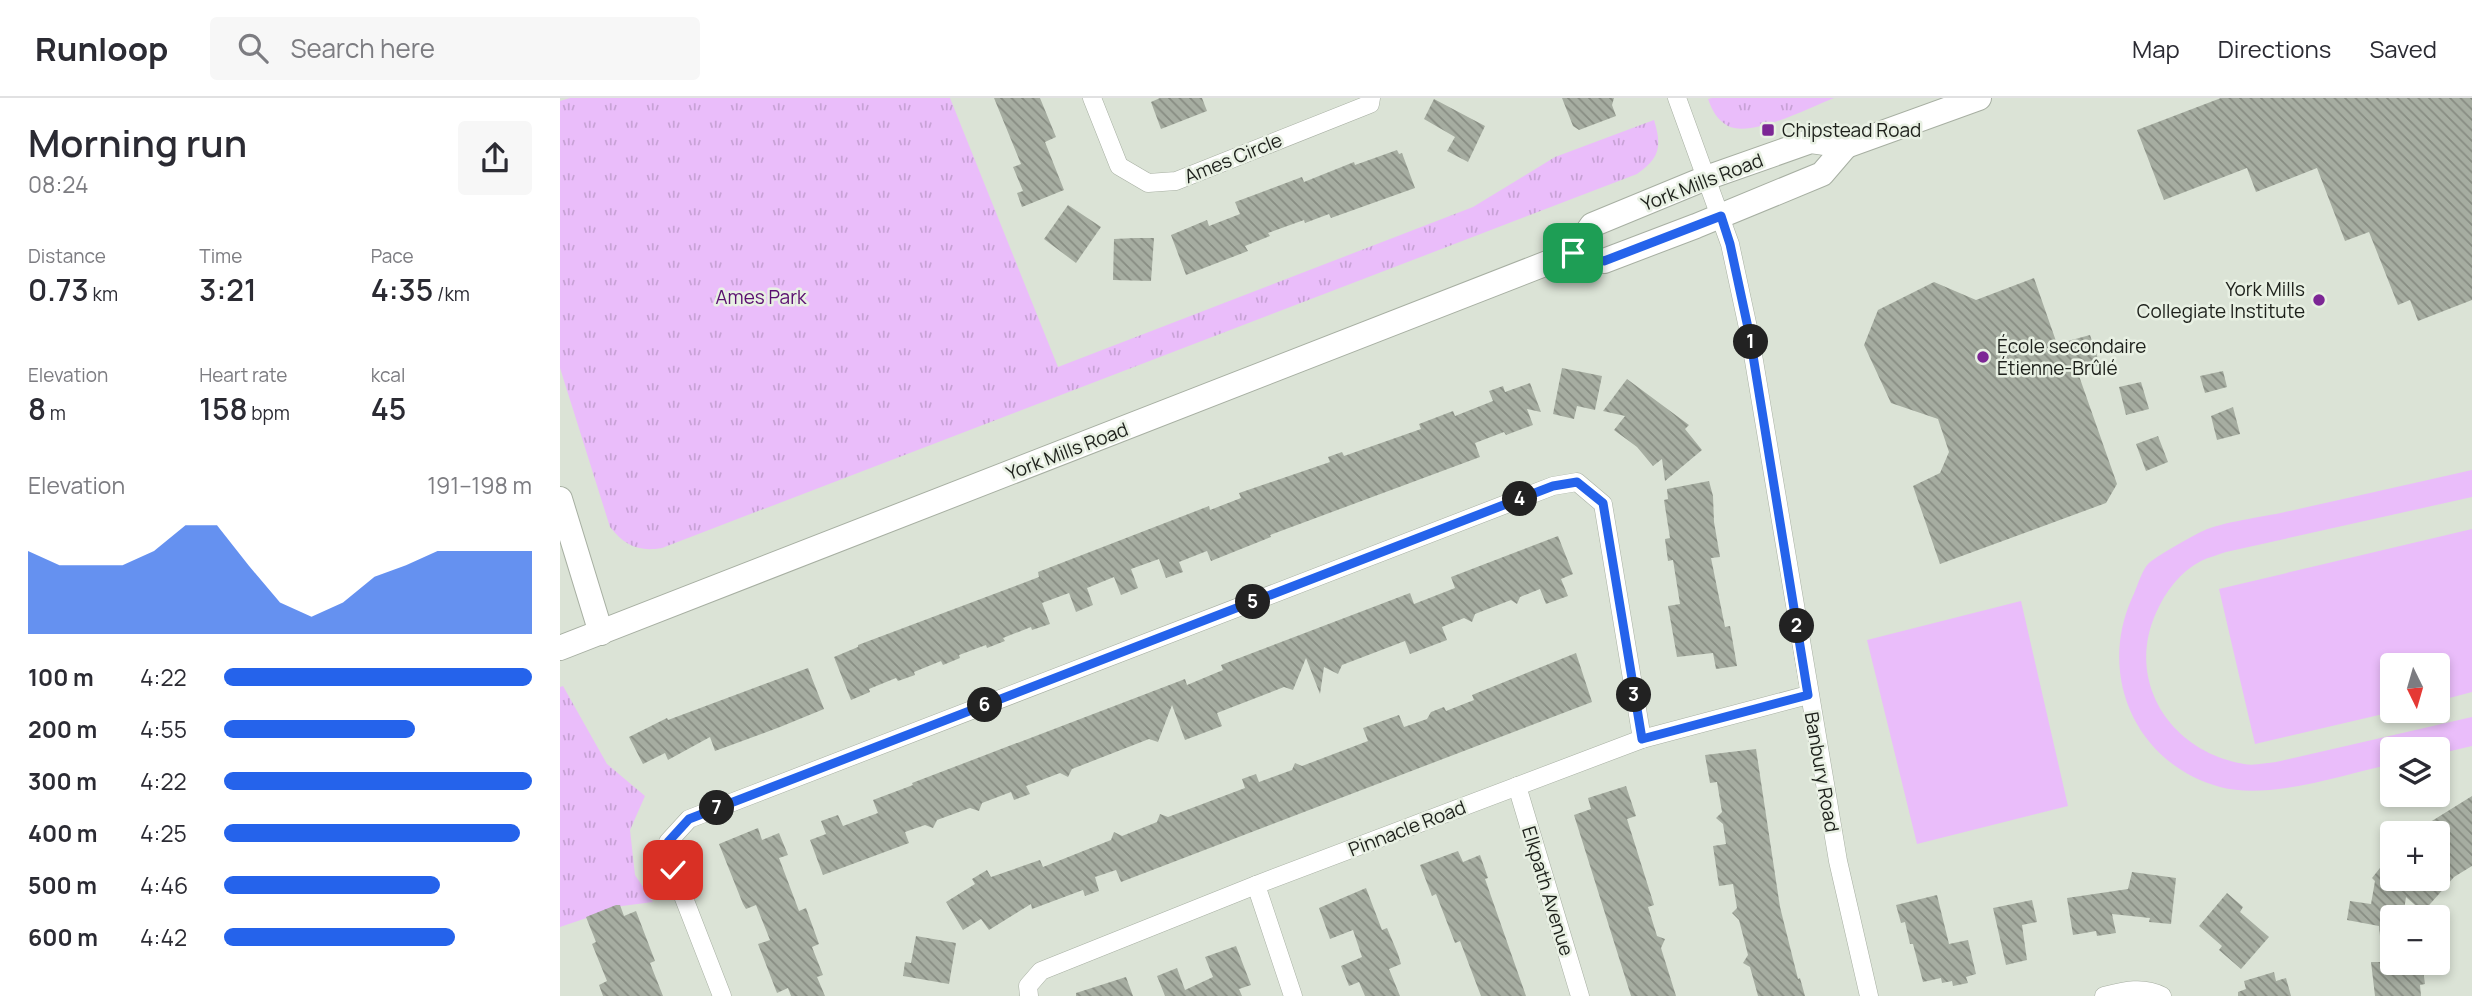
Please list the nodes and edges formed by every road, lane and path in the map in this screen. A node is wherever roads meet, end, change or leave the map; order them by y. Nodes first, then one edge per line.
1 (1093, 98) edge
2 (1371, 98) edge
3 (1677, 98) edge
4 (1979, 98) edge
5 (1846, 146) junction
6 (1706, 178) junction
7 (1721, 216) junction
8 (1573, 253) junction
9 (560, 499) edge
10 (601, 633) junction
11 (560, 648) edge
12 (1808, 695) junction
13 (1642, 739) junction
14 (1517, 786) junction
15 (1256, 885) junction
16 (722, 996) edge
17 (1029, 996) edge
18 (1293, 996) edge
19 (1580, 996) edge
20 (1869, 996) edge
21 (2104, 996) edge
22 (2162, 996) edge

1 - 2 street, Ames Circle
3 - 6 street
4 - 5 main road, York Mills Road
5 - 6 main road, York Mills Road
5 - 7 main road, York Mills Road
6 - 7 street, Banbury Road
6 - 8 main road, York Mills Road
7 - 8 main road, York Mills Road
7 - 12 street, Banbury Road
8 - 10 main road, York Mills Road
9 - 10 main road
10 - 11 main road, York Mills Road
12 - 13 street, Pinnacle Road
12 - 20 street, Banbury Road
13 - 14 street, Pinnacle Road
13 - 16 street
14 - 15 street, Pinnacle Road
14 - 19 street, Elkpath Avenue
15 - 17 street, Pinnacle Road
15 - 18 street
21 - 22 street

